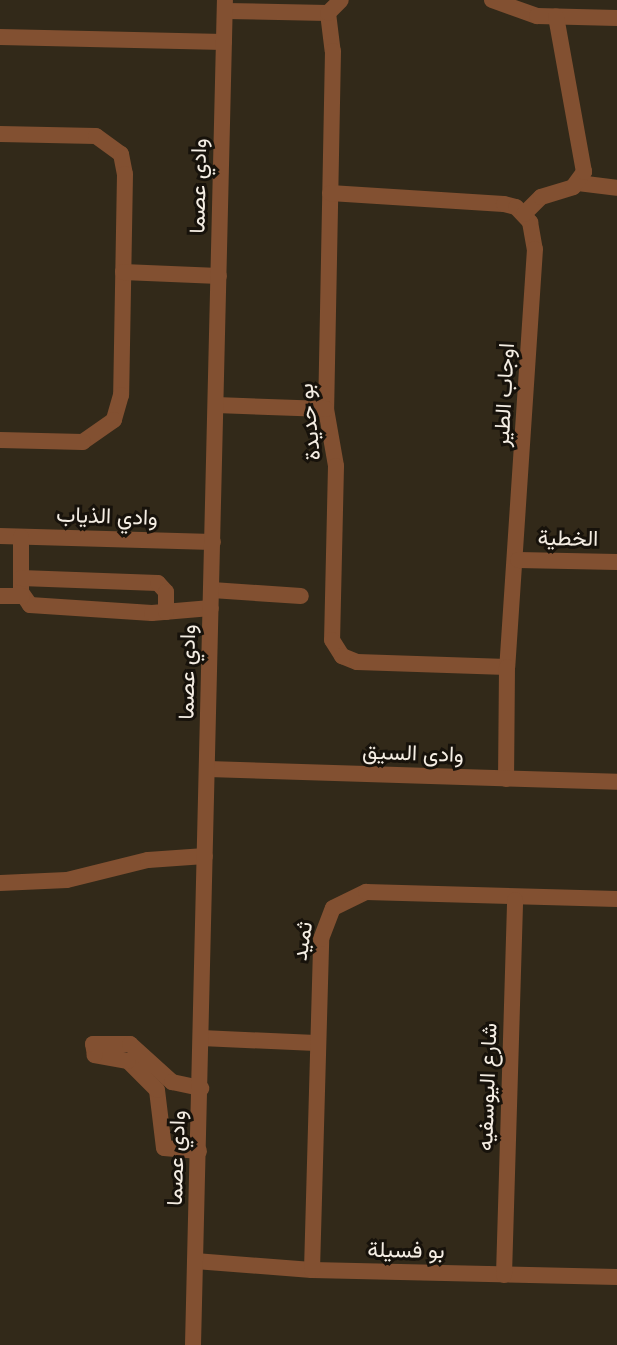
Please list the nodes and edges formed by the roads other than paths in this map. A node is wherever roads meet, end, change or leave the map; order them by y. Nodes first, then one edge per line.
1 (341, 0) edge
2 (492, 0) edge
3 (225, 6) edge
4 (328, 13) junction
5 (556, 17) junction
6 (617, 18) edge
7 (0, 37) edge
8 (224, 42) junction
9 (0, 134) edge
10 (578, 183) junction
11 (617, 188) edge
12 (330, 193) junction
13 (524, 214) junction
14 (123, 272) junction
15 (219, 276) junction
16 (216, 405) junction
17 (326, 409) junction
18 (0, 440) edge
19 (0, 536) edge
20 (21, 537) junction
21 (213, 542) junction
22 (518, 560) junction
23 (617, 562) edge
24 (21, 578) junction
25 (212, 590) junction
26 (0, 596) edge
27 (22, 596) junction
28 (301, 596) dead end
29 (212, 608) junction
30 (166, 612) junction
31 (507, 667) junction
32 (207, 769) junction
33 (506, 778) junction
34 (617, 782) edge
35 (205, 856) junction
36 (0, 883) edge
37 (617, 899) edge
38 (515, 900) junction
39 (201, 1038) junction
40 (316, 1043) junction
41 (201, 1088) junction
42 (199, 1151) junction
43 (195, 1261) junction
44 (312, 1270) junction
45 (504, 1275) junction
46 (617, 1277) edge
47 (193, 1345) edge

1 - 4 street
2 - 5 street
3 - 4 street
3 - 8 street, وادي عصما
4 - 12 street, بو حديدة
5 - 6 street
5 - 10 street
7 - 8 street
8 - 15 street, وادي عصما
9 - 14 street
10 - 11 street
10 - 13 street
12 - 13 street
12 - 17 street, بو حديدة
13 - 22 street, اوجاب الطير
14 - 15 street
14 - 18 street
15 - 16 street, وادي عصما
16 - 17 street
16 - 21 street, وادي عصما
17 - 31 street, بو حديدة
19 - 20 street, وادي الذياب
20 - 21 street, وادي الذياب
20 - 24 street
21 - 25 street, وادي عصما
22 - 23 street, الخطية
22 - 31 street, اوجاب الطير
24 - 27 street
24 - 30 street
25 - 28 street
25 - 29 street, وادي عصما
26 - 27 street
27 - 30 street
29 - 30 street
29 - 32 street, وادي عصما
31 - 33 street, اوجاب الطير
32 - 33 street, وادى السيق
32 - 35 street, وادي عصما
33 - 34 street, وادى السيق
35 - 36 street
35 - 39 street, وادي عصما
37 - 38 street, ثميد
38 - 40 street, ثميد
38 - 45 street, شارع اليوسفيه
39 - 40 street
39 - 41 street, وادي عصما
40 - 44 street, ثميد
41 - 42 street, وادي عصما
41 - 42 street
42 - 43 street, وادي عصما
43 - 44 street, بو فسيلة
43 - 47 street, وادي عصما
44 - 45 street, بو فسيلة
45 - 46 street, بو فسيلة

